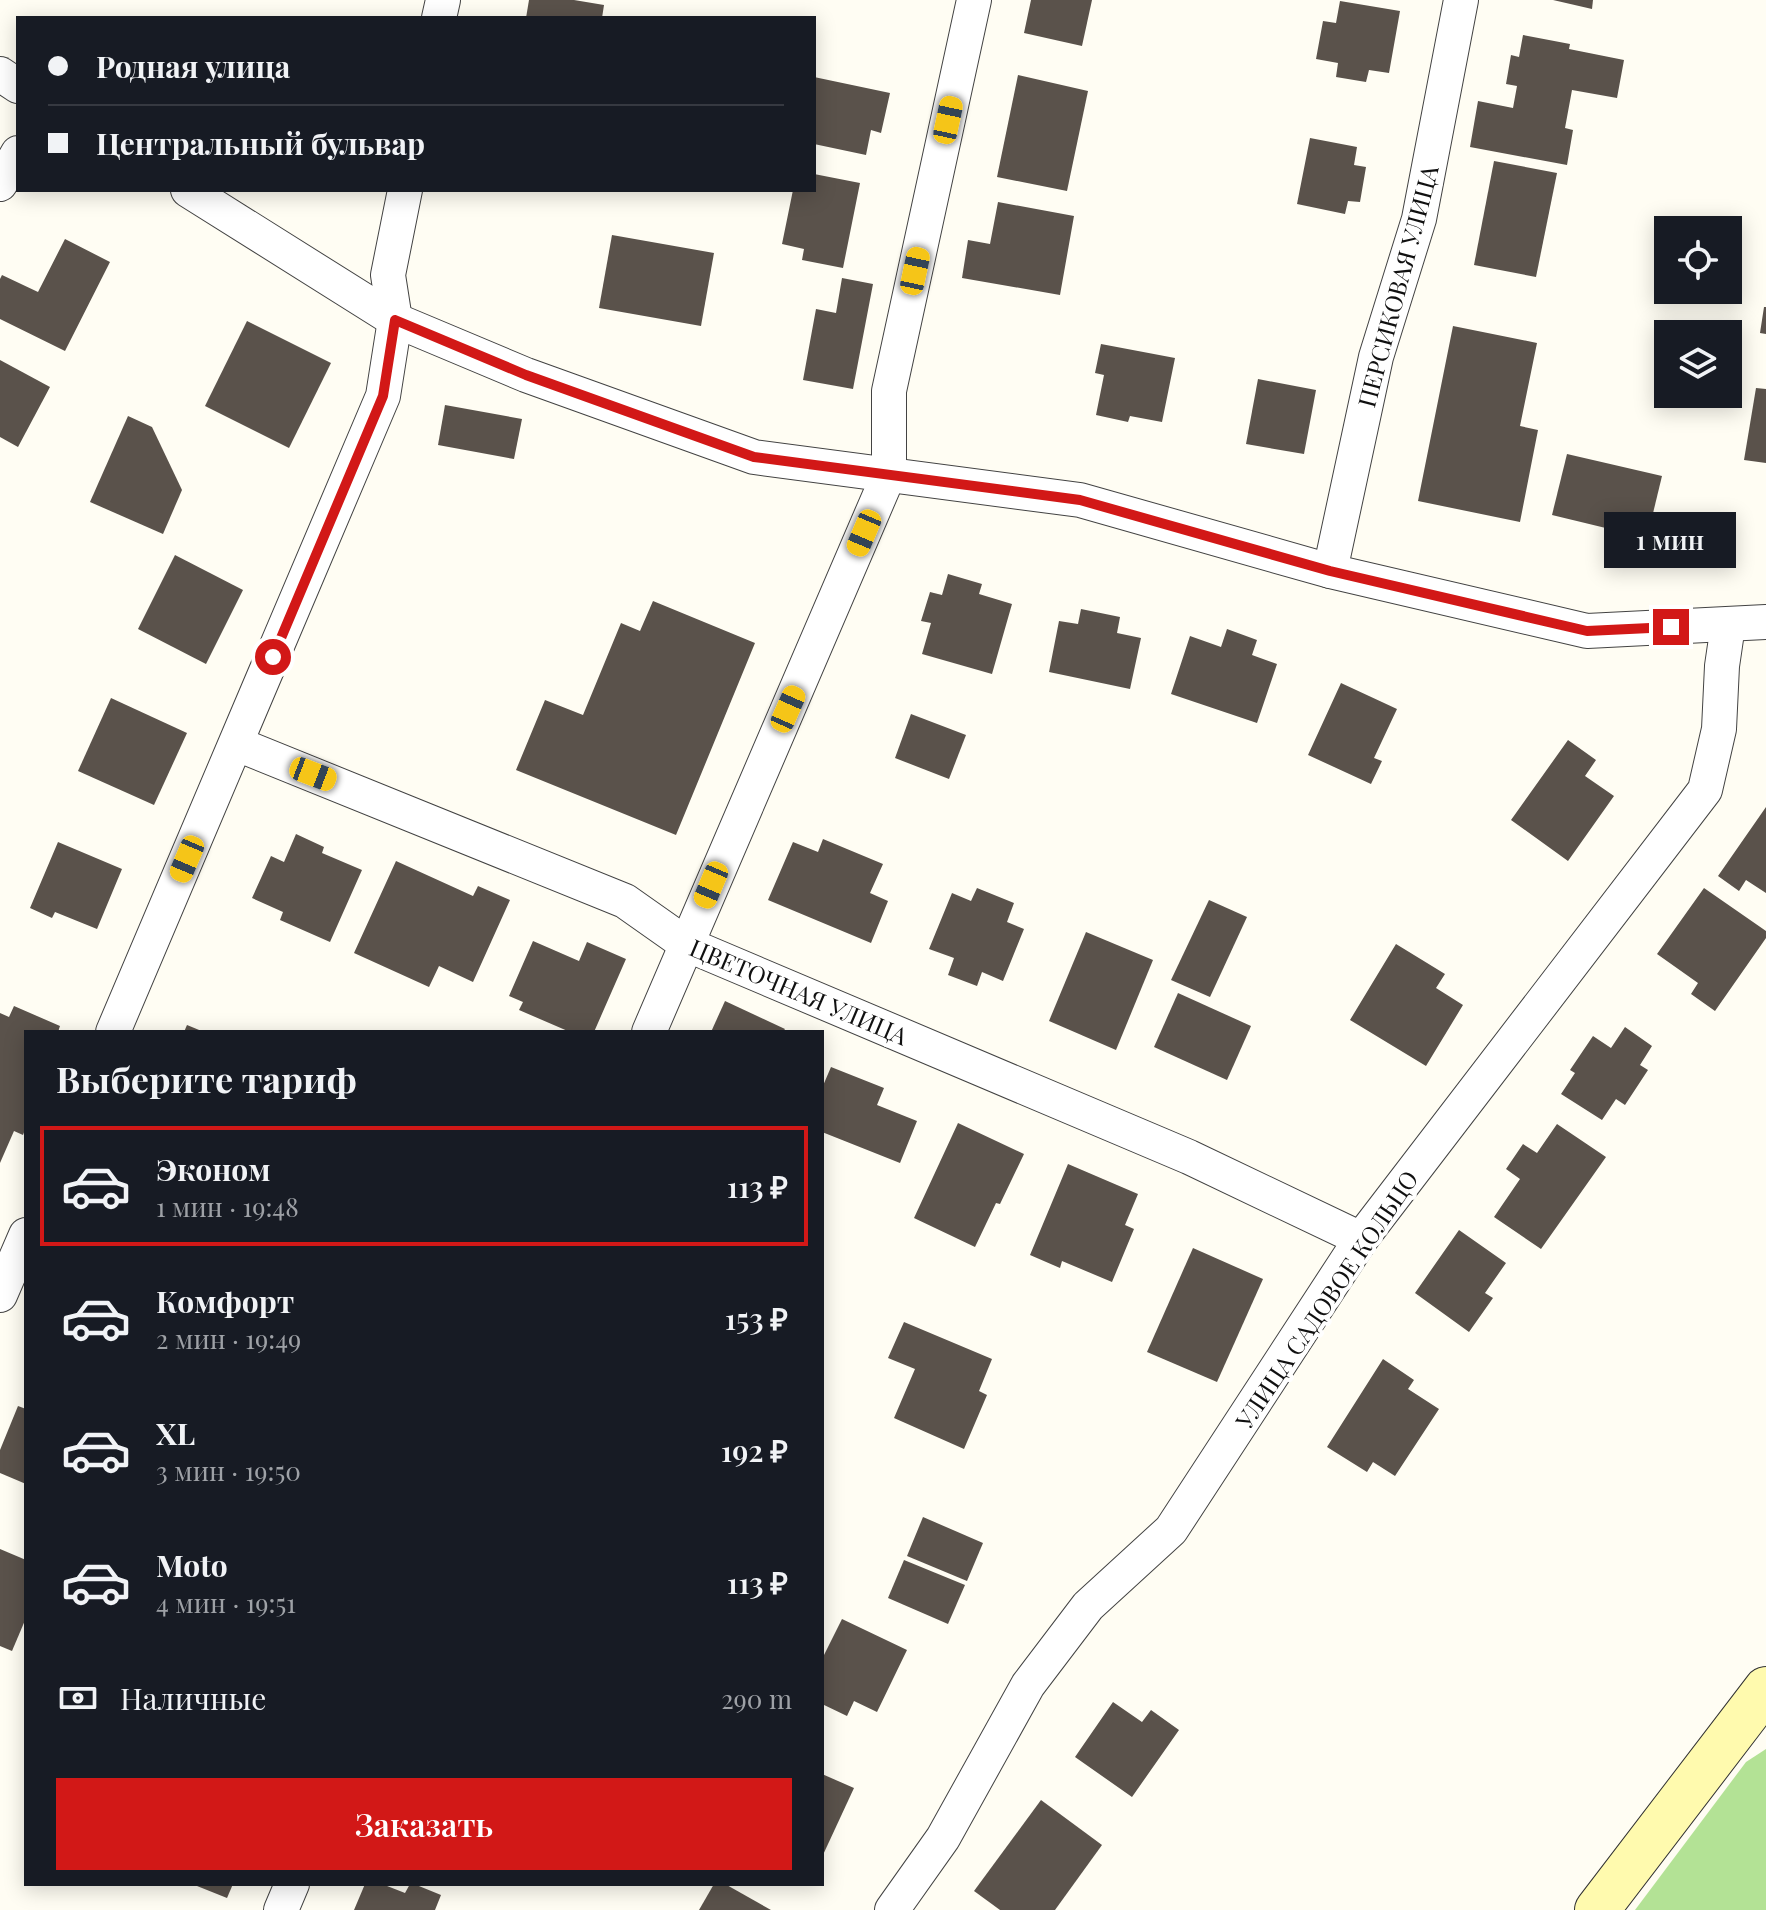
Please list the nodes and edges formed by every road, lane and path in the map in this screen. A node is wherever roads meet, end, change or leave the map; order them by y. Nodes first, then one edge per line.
1 (974, 0) edge
2 (1461, 0) edge
3 (16, 156) edge
4 (0, 184) edge
5 (191, 192) edge
6 (405, 192) edge
7 (395, 320) junction
8 (889, 474) junction
9 (1330, 571) junction
10 (1766, 622) edge
11 (1728, 625) junction
12 (237, 744) junction
13 (686, 944) junction
14 (114, 1030) edge
15 (650, 1030) edge
16 (1361, 1239) junction
17 (24, 1240) edge
18 (0, 1295) edge
19 (1766, 1689) edge
20 (291, 1886) edge
21 (281, 1910) edge
22 (892, 1910) edge
23 (1597, 1910) edge

1 - 8 street
2 - 9 street, ПЕРСИКОВАЯ УЛИЦА
3 - 4 street
5 - 7 street
6 - 7 street
7 - 8 street
7 - 12 street
8 - 9 street
8 - 13 street
9 - 11 street
10 - 11 street
11 - 16 street, УЛИЦА САДОВОЕ КОЛЬЦО
12 - 13 street, ЦВЕТОЧНАЯ УЛИЦА
12 - 14 street
13 - 15 street
13 - 16 street, ЦВЕТОЧНАЯ УЛИЦА
16 - 22 street, УЛИЦА САДОВОЕ КОЛЬЦО
17 - 18 street
19 - 23 street
20 - 21 street

